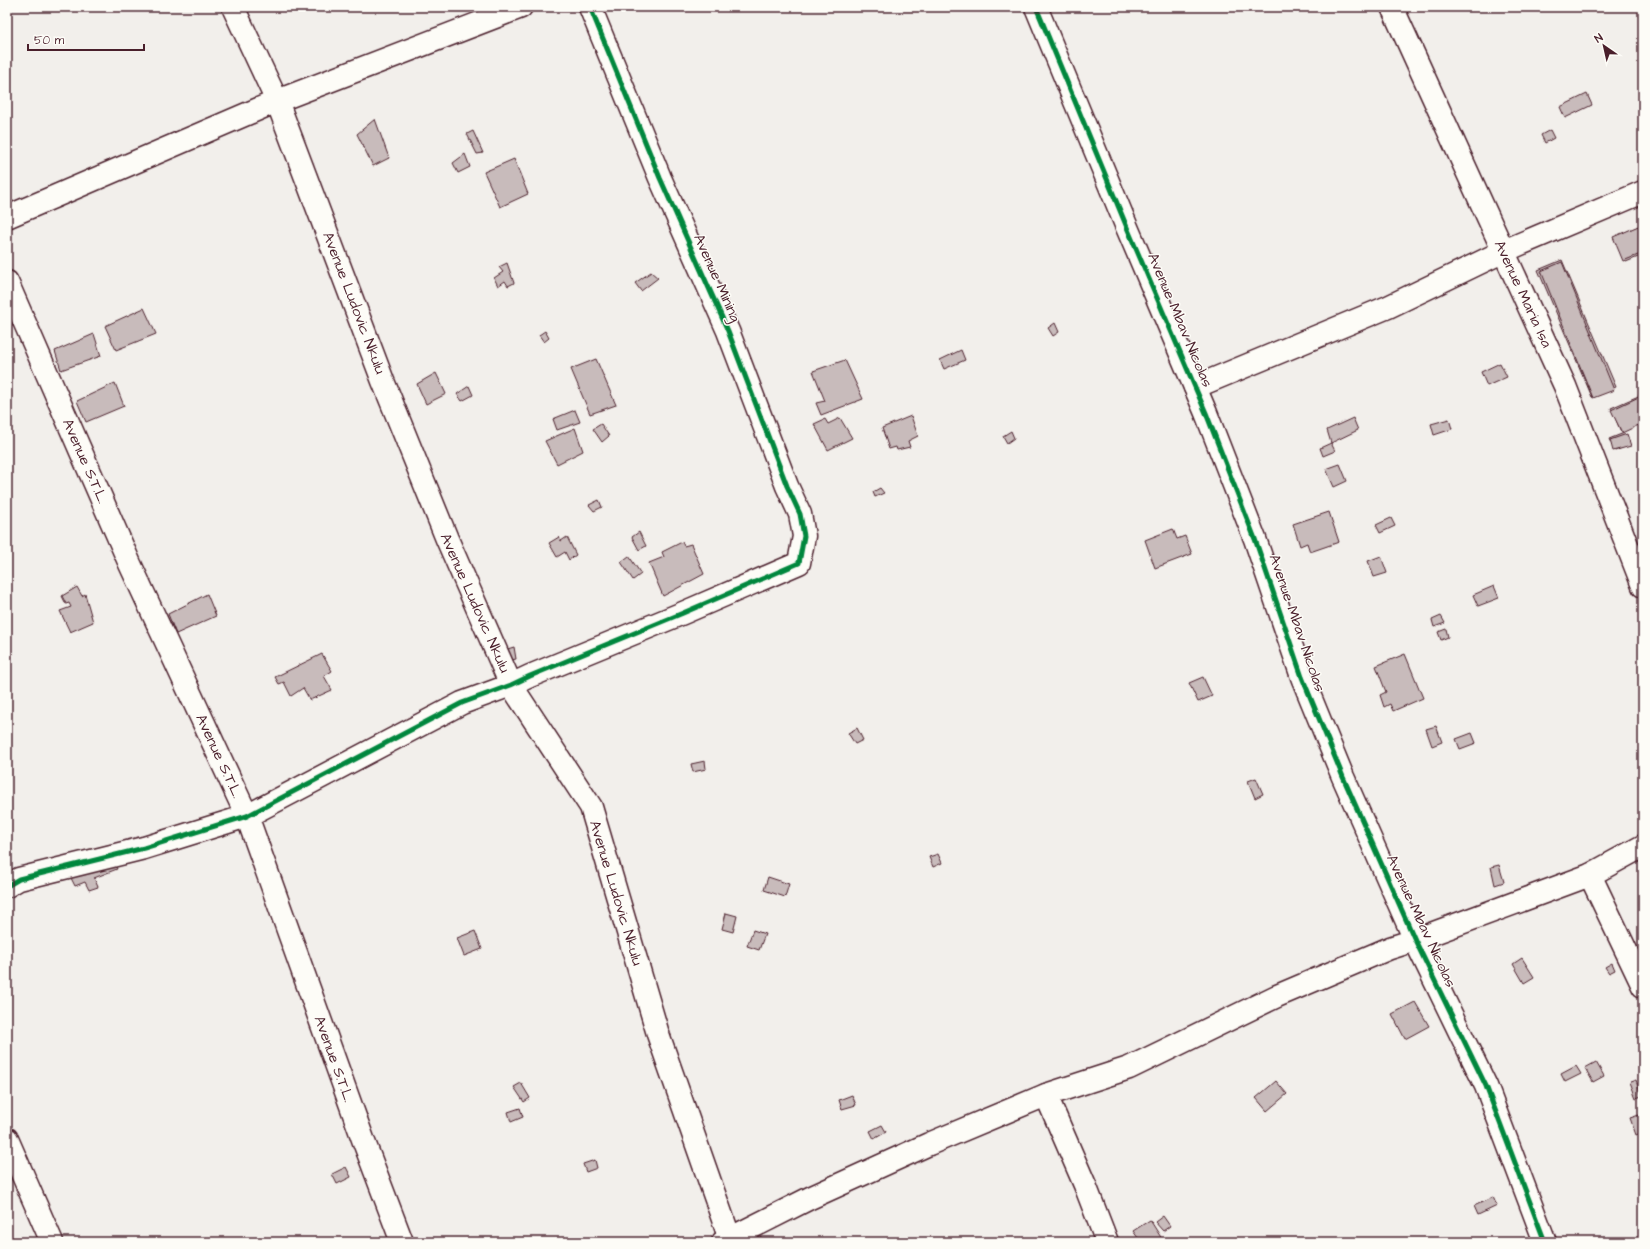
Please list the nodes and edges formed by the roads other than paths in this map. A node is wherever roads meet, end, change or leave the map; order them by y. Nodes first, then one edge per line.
1 (233, 7) edge
2 (521, 7) edge
3 (590, 7) edge
4 (1036, 7) edge
5 (1392, 7) edge
6 (277, 101) junction
7 (1643, 192) edge
8 (7, 217) edge
9 (1504, 251) junction
10 (7, 282) edge
11 (1195, 387) junction
12 (1643, 586) edge
13 (511, 685) junction
14 (247, 816) junction
15 (1643, 846) edge
16 (1590, 875) junction
17 (7, 886) edge
18 (1415, 940) junction
19 (1643, 986) edge
20 (1046, 1095) junction
21 (7, 1139) edge
22 (728, 1241) edge
23 (52, 1242) edge
24 (402, 1242) edge
25 (1107, 1242) edge
26 (1545, 1242) edge

1 - 6 street, Avenue Ludovic Nkulu
2 - 6 street
3 - 13 street, Avenue Mining
4 - 11 street, Avenue Mbav Nicolas
5 - 9 street, Avenue Maria Isa
6 - 8 street
6 - 13 street, Avenue Ludovic Nkulu
7 - 9 street
9 - 11 street
9 - 12 street, Avenue Maria Isa
10 - 14 street, Avenue S.T.L.
11 - 18 street, Avenue Mbav Nicolas
13 - 14 street
13 - 22 street, Avenue Ludovic Nkulu
14 - 17 street
14 - 24 street, Avenue S.T.L.
15 - 16 street
16 - 18 street
16 - 19 street
18 - 20 street
18 - 26 street, Avenue Mbav Nicolas
20 - 22 street
20 - 25 street
21 - 23 street

